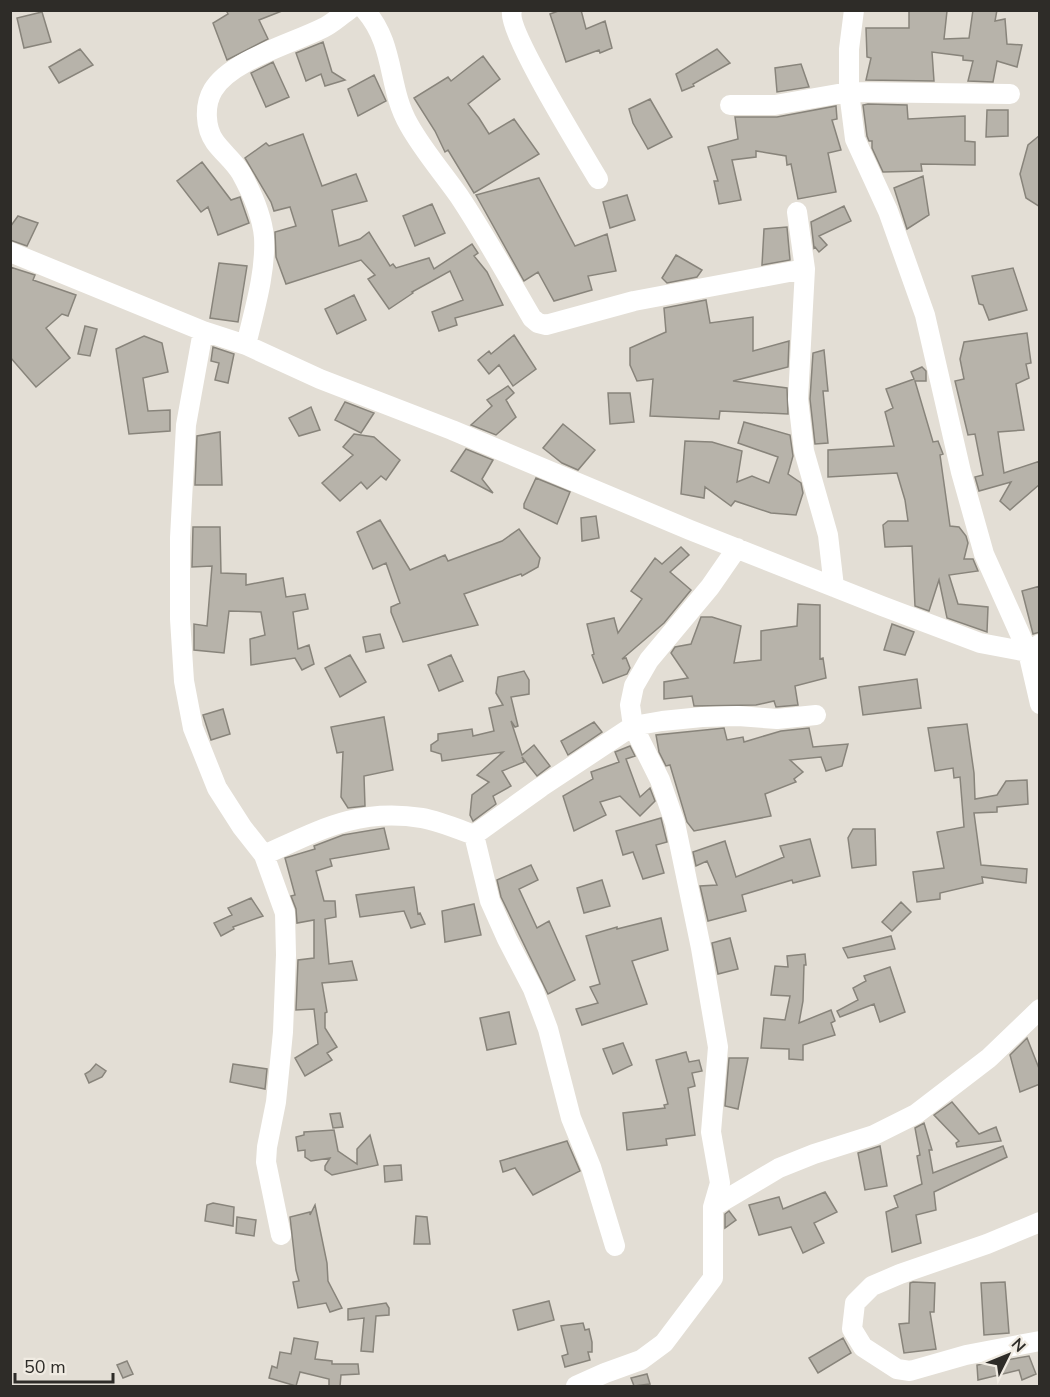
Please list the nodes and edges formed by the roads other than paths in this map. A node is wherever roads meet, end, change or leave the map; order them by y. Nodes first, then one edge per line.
1 (349, 10) edge
2 (365, 10) edge
3 (512, 10) edge
4 (854, 10) edge
5 (849, 92) junction
6 (1010, 94) dead end
7 (730, 105) dead end
8 (598, 179) dead end
9 (797, 212) dead end
10 (10, 252) edge
11 (805, 269) junction
12 (203, 331) junction
13 (246, 345) junction
14 (737, 548) junction
15 (834, 587) junction
16 (1034, 648) edge
17 (1040, 704) edge
18 (816, 716) dead end
19 (633, 726) junction
20 (474, 835) junction
21 (264, 855) junction
22 (1040, 1009) edge
23 (713, 1207) junction
24 (1040, 1222) edge
25 (281, 1235) dead end
26 (615, 1246) dead end
27 (1040, 1341) edge
28 (576, 1386) edge

1 - 13 street
2 - 11 street
3 - 8 street
4 - 5 street
5 - 6 street
5 - 7 street
5 - 16 street
9 - 11 street
10 - 12 street
11 - 15 street
12 - 13 street
12 - 21 street
13 - 14 street
14 - 15 street
14 - 19 street
15 - 16 street
16 - 17 street
18 - 19 street
19 - 20 street
19 - 23 street
20 - 21 street
20 - 26 street
21 - 25 street
22 - 23 street
23 - 28 street
24 - 27 street

